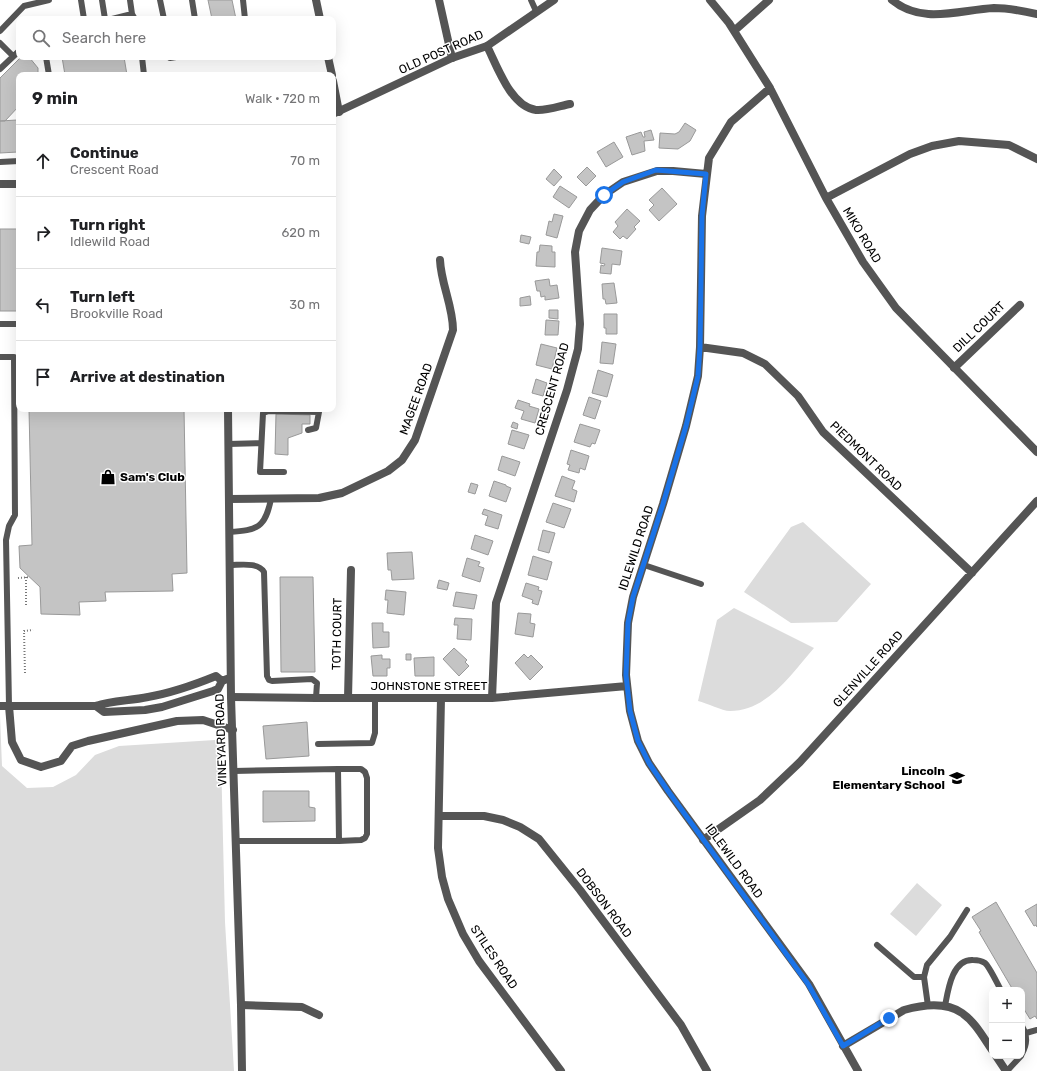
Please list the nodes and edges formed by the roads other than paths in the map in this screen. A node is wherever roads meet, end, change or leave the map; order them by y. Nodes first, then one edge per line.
1 (48, 0) edge
2 (81, 0) edge
3 (102, 0) edge
4 (130, 0) edge
5 (160, 0) edge
6 (192, 0) edge
7 (243, 0) edge
8 (316, 0) edge
9 (439, 0) edge
10 (531, 0) edge
11 (554, 0) edge
12 (710, 0) edge
13 (769, 0) edge
14 (892, 0) edge
15 (536, 11) junction
16 (1037, 14) edge
17 (84, 16) edge
18 (105, 16) edge
19 (133, 16) edge
20 (163, 16) edge
21 (195, 16) edge
22 (245, 16) edge
23 (319, 16) edge
24 (0, 31) edge
25 (734, 31) junction
26 (0, 43) edge
27 (487, 46) junction
28 (16, 54) edge
29 (13, 56) junction
30 (452, 58) junction
31 (46, 60) edge
32 (142, 60) edge
33 (329, 60) edge
34 (0, 69) edge
35 (48, 72) edge
36 (144, 72) edge
37 (331, 72) edge
38 (770, 88) junction
39 (570, 104) dead end
40 (336, 113) edge
41 (1037, 159) edge
42 (16, 161) edge
43 (0, 162) edge
44 (706, 174) junction
45 (0, 184) edge
46 (16, 184) edge
47 (826, 198) junction
48 (440, 260) dead end
49 (1020, 305) dead end
50 (0, 324) edge
51 (16, 324) edge
52 (700, 347) junction
53 (0, 357) edge
54 (954, 368) junction
55 (228, 412) edge
56 (263, 412) edge
57 (319, 412) edge
58 (308, 430) dead end
59 (261, 443) junction
60 (228, 444) junction
61 (1037, 452) edge
62 (284, 472) dead end
63 (229, 499) junction
64 (271, 499) junction
65 (1037, 501) edge
66 (229, 532) junction
67 (230, 565) junction
68 (644, 566) junction
69 (351, 570) dead end
70 (972, 573) junction
71 (701, 584) dead end
72 (231, 678) junction
73 (222, 681) junction
74 (626, 686) junction
75 (231, 697) junction
76 (316, 698) junction
77 (348, 698) junction
78 (376, 698) junction
79 (441, 698) junction
80 (492, 698) junction
81 (0, 706) edge
82 (9, 706) junction
83 (96, 706) junction
84 (233, 730) junction
85 (318, 744) dead end
86 (338, 769) junction
87 (234, 771) junction
88 (438, 816) junction
89 (704, 840) junction
90 (236, 841) junction
91 (339, 841) junction
92 (967, 910) dead end
93 (877, 945) dead end
94 (924, 977) junction
95 (999, 987) edge
96 (241, 1005) junction
97 (928, 1006) junction
98 (945, 1006) junction
99 (319, 1015) dead end
100 (1037, 1030) edge
101 (1026, 1033) joint
102 (843, 1046) junction
103 (989, 1046) edge
104 (1025, 1048) edge
105 (998, 1059) edge
106 (1018, 1059) edge
107 (242, 1071) edge
108 (561, 1071) edge
109 (707, 1071) edge
110 (858, 1071) edge
111 (1007, 1071) edge

1 - 24 lane
2 - 17 lane
3 - 18 lane
4 - 19 lane
5 - 20 lane
6 - 21 lane
7 - 22 lane
8 - 23 street
9 - 30 street
10 - 15 lane
11 - 15 street, OLD POST ROAD
12 - 25 street, MIKO ROAD
13 - 25 street
14 - 16 street
15 - 27 street, OLD POST ROAD
25 - 38 street, MIKO ROAD
26 - 29 lane
27 - 30 street, OLD POST ROAD
27 - 39 street
28 - 29 lane
29 - 34 lane
30 - 40 street, OLD POST ROAD
31 - 35 lane
32 - 36 lane
33 - 37 street
38 - 44 street, IDLEWILD ROAD
38 - 47 street, MIKO ROAD
41 - 47 street
42 - 43 lane
44 - 52 street, IDLEWILD ROAD
44 - 80 street, CRESCENT ROAD
45 - 46 street
47 - 54 street, MIKO ROAD
48 - 64 street, MAGEE ROAD
49 - 54 street, DILL COURT
50 - 51 lane
52 - 68 street, IDLEWILD ROAD
52 - 70 street, PIEDMONT ROAD
53 - 82 lane
54 - 61 street, MIKO ROAD
55 - 60 street, VINEYARD ROAD
56 - 59 lane
57 - 58 lane
59 - 60 lane
59 - 62 lane
60 - 63 street, VINEYARD ROAD
63 - 64 street, MAGEE ROAD
63 - 66 street, VINEYARD ROAD
64 - 66 lane
65 - 70 street, GLENVILLE ROAD
66 - 67 street, VINEYARD ROAD
67 - 72 street, VINEYARD ROAD
67 - 76 lane
68 - 71 lane
68 - 74 street, IDLEWILD ROAD
69 - 77 street, TOTH COURT
70 - 89 street, GLENVILLE ROAD
72 - 73 street
72 - 75 street, VINEYARD ROAD
73 - 83 street
73 - 83 street
74 - 80 street, JOHNSTONE STREET
74 - 89 street, IDLEWILD ROAD
75 - 76 street, JOHNSTONE STREET
75 - 84 street, VINEYARD ROAD
76 - 77 street, JOHNSTONE STREET
77 - 78 street, JOHNSTONE STREET
78 - 79 street, JOHNSTONE STREET
78 - 85 lane
79 - 80 street, JOHNSTONE STREET
79 - 88 street, STILES ROAD
81 - 82 street
82 - 83 street
82 - 84 street
84 - 87 street, VINEYARD ROAD
86 - 87 lane
86 - 91 lane
86 - 91 lane
87 - 90 street, VINEYARD ROAD
88 - 108 street, STILES ROAD
88 - 109 street, DOBSON ROAD
89 - 102 street, IDLEWILD ROAD
90 - 91 lane
90 - 96 street, VINEYARD ROAD
92 - 94 lane
93 - 94 lane
94 - 97 lane
95 - 98 lane
96 - 99 street
96 - 107 street, VINEYARD ROAD
97 - 98 street
97 - 102 street
98 - 103 street
100 - 101 lane
101 - 104 lane
102 - 110 street, IDLEWILD ROAD
105 - 111 street
106 - 111 lane

